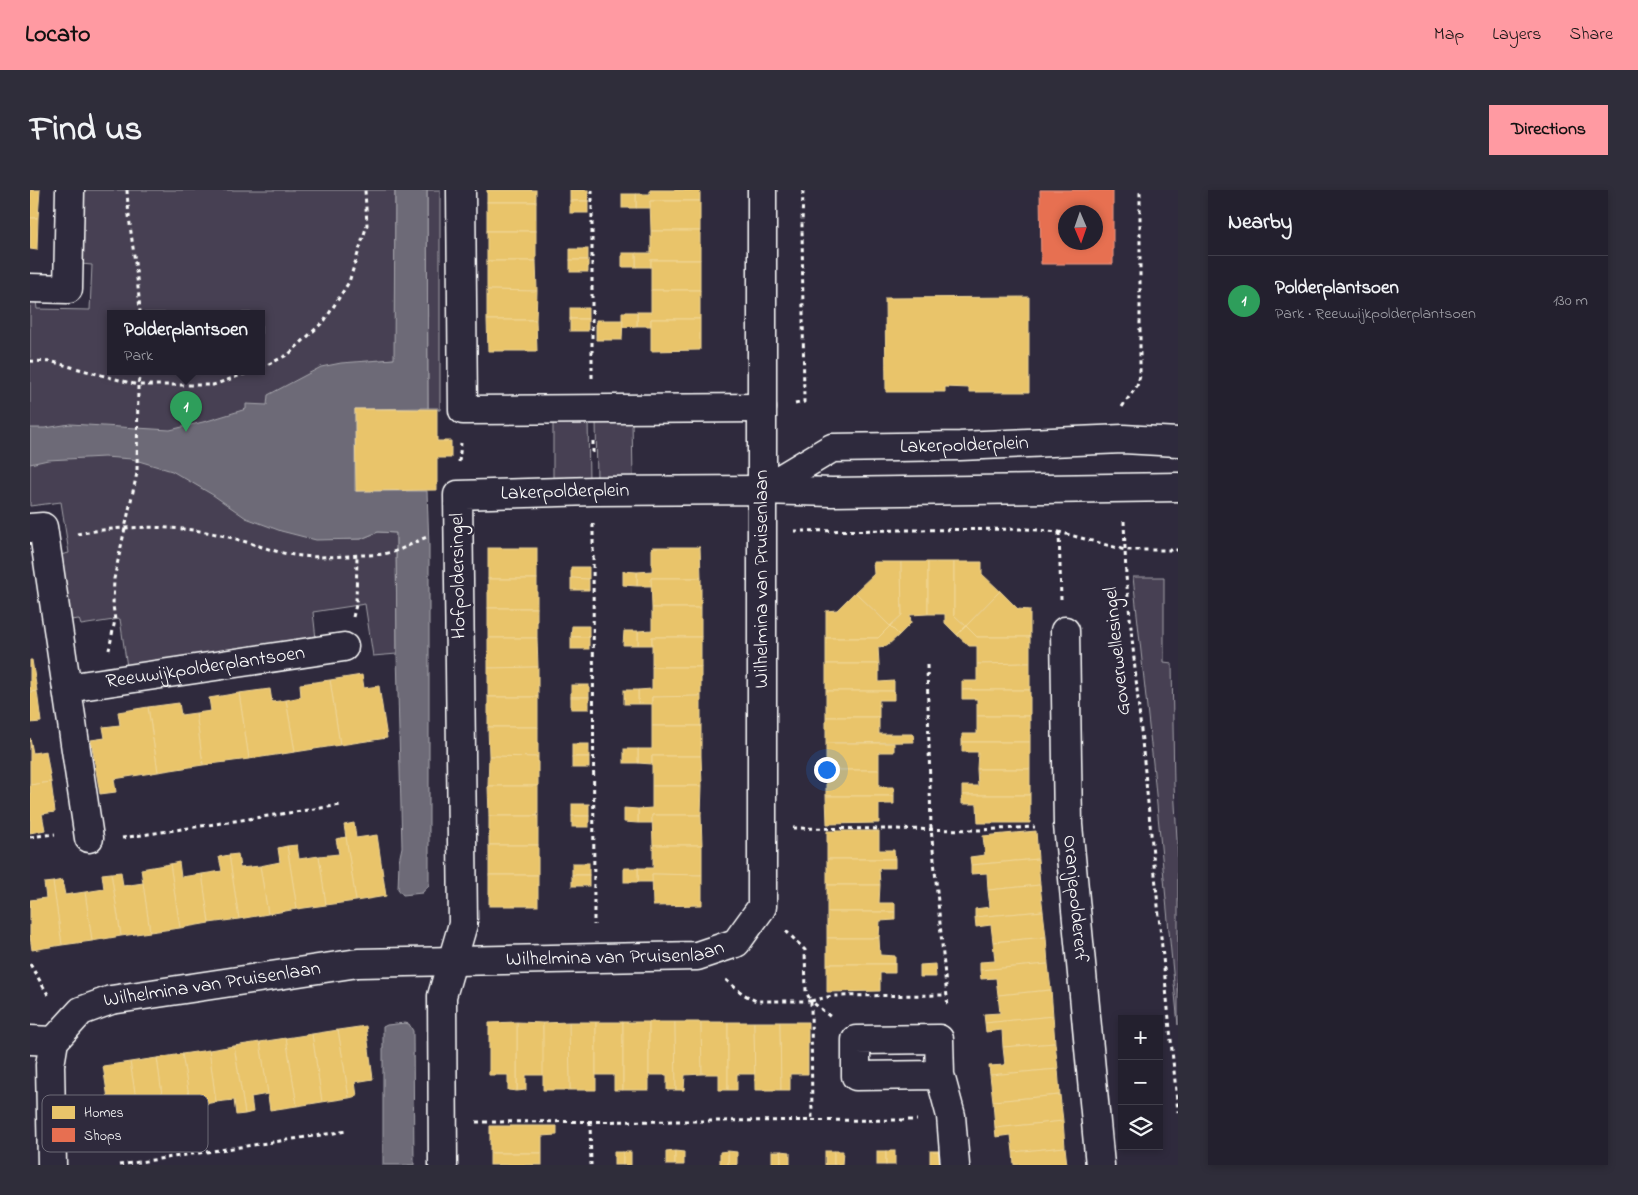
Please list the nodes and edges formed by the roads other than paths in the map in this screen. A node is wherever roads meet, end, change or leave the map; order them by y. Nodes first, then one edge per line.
1 (70, 190) edge
2 (461, 190) edge
3 (762, 190) edge
4 (30, 288) edge
5 (762, 408) junction
6 (1178, 442) edge
7 (1178, 487) edge
8 (762, 490) junction
9 (458, 495) joint
10 (36, 527) edge
11 (1065, 631) road end
12 (344, 647) road end
13 (67, 688) junction
14 (89, 838) road end
15 (453, 960) junction
16 (42, 1041) edge
17 (940, 1075) junction
18 (51, 1095) edge
19 (52, 1152) edge
20 (52, 1165) edge
21 (443, 1165) edge
22 (955, 1165) edge
23 (1100, 1165) edge

1 - 4 street
2 - 5 street
3 - 5 street, Wilhelmina van Pruisenlaan
5 - 8 street, Wilhelmina van Pruisenlaan
6 - 8 street, Lakerpolderplein
7 - 8 street, Lakerpolderplein
8 - 9 street, Lakerpolderplein
8 - 15 street, Wilhelmina van Pruisenlaan
9 - 15 street, Hofpoldersingel
10 - 13 street
11 - 23 street, Oranjepoldererf
12 - 13 street, Reeuwijkpolderplantsoen
13 - 14 street
15 - 16 street, Wilhelmina van Pruisenlaan
15 - 21 street, Hofpoldersingel
16 - 18 street, Wilhelmina van Pruisenlaan
17 - 17 street
17 - 22 street
19 - 20 street, Wilhelmina van Pruisenlaan

